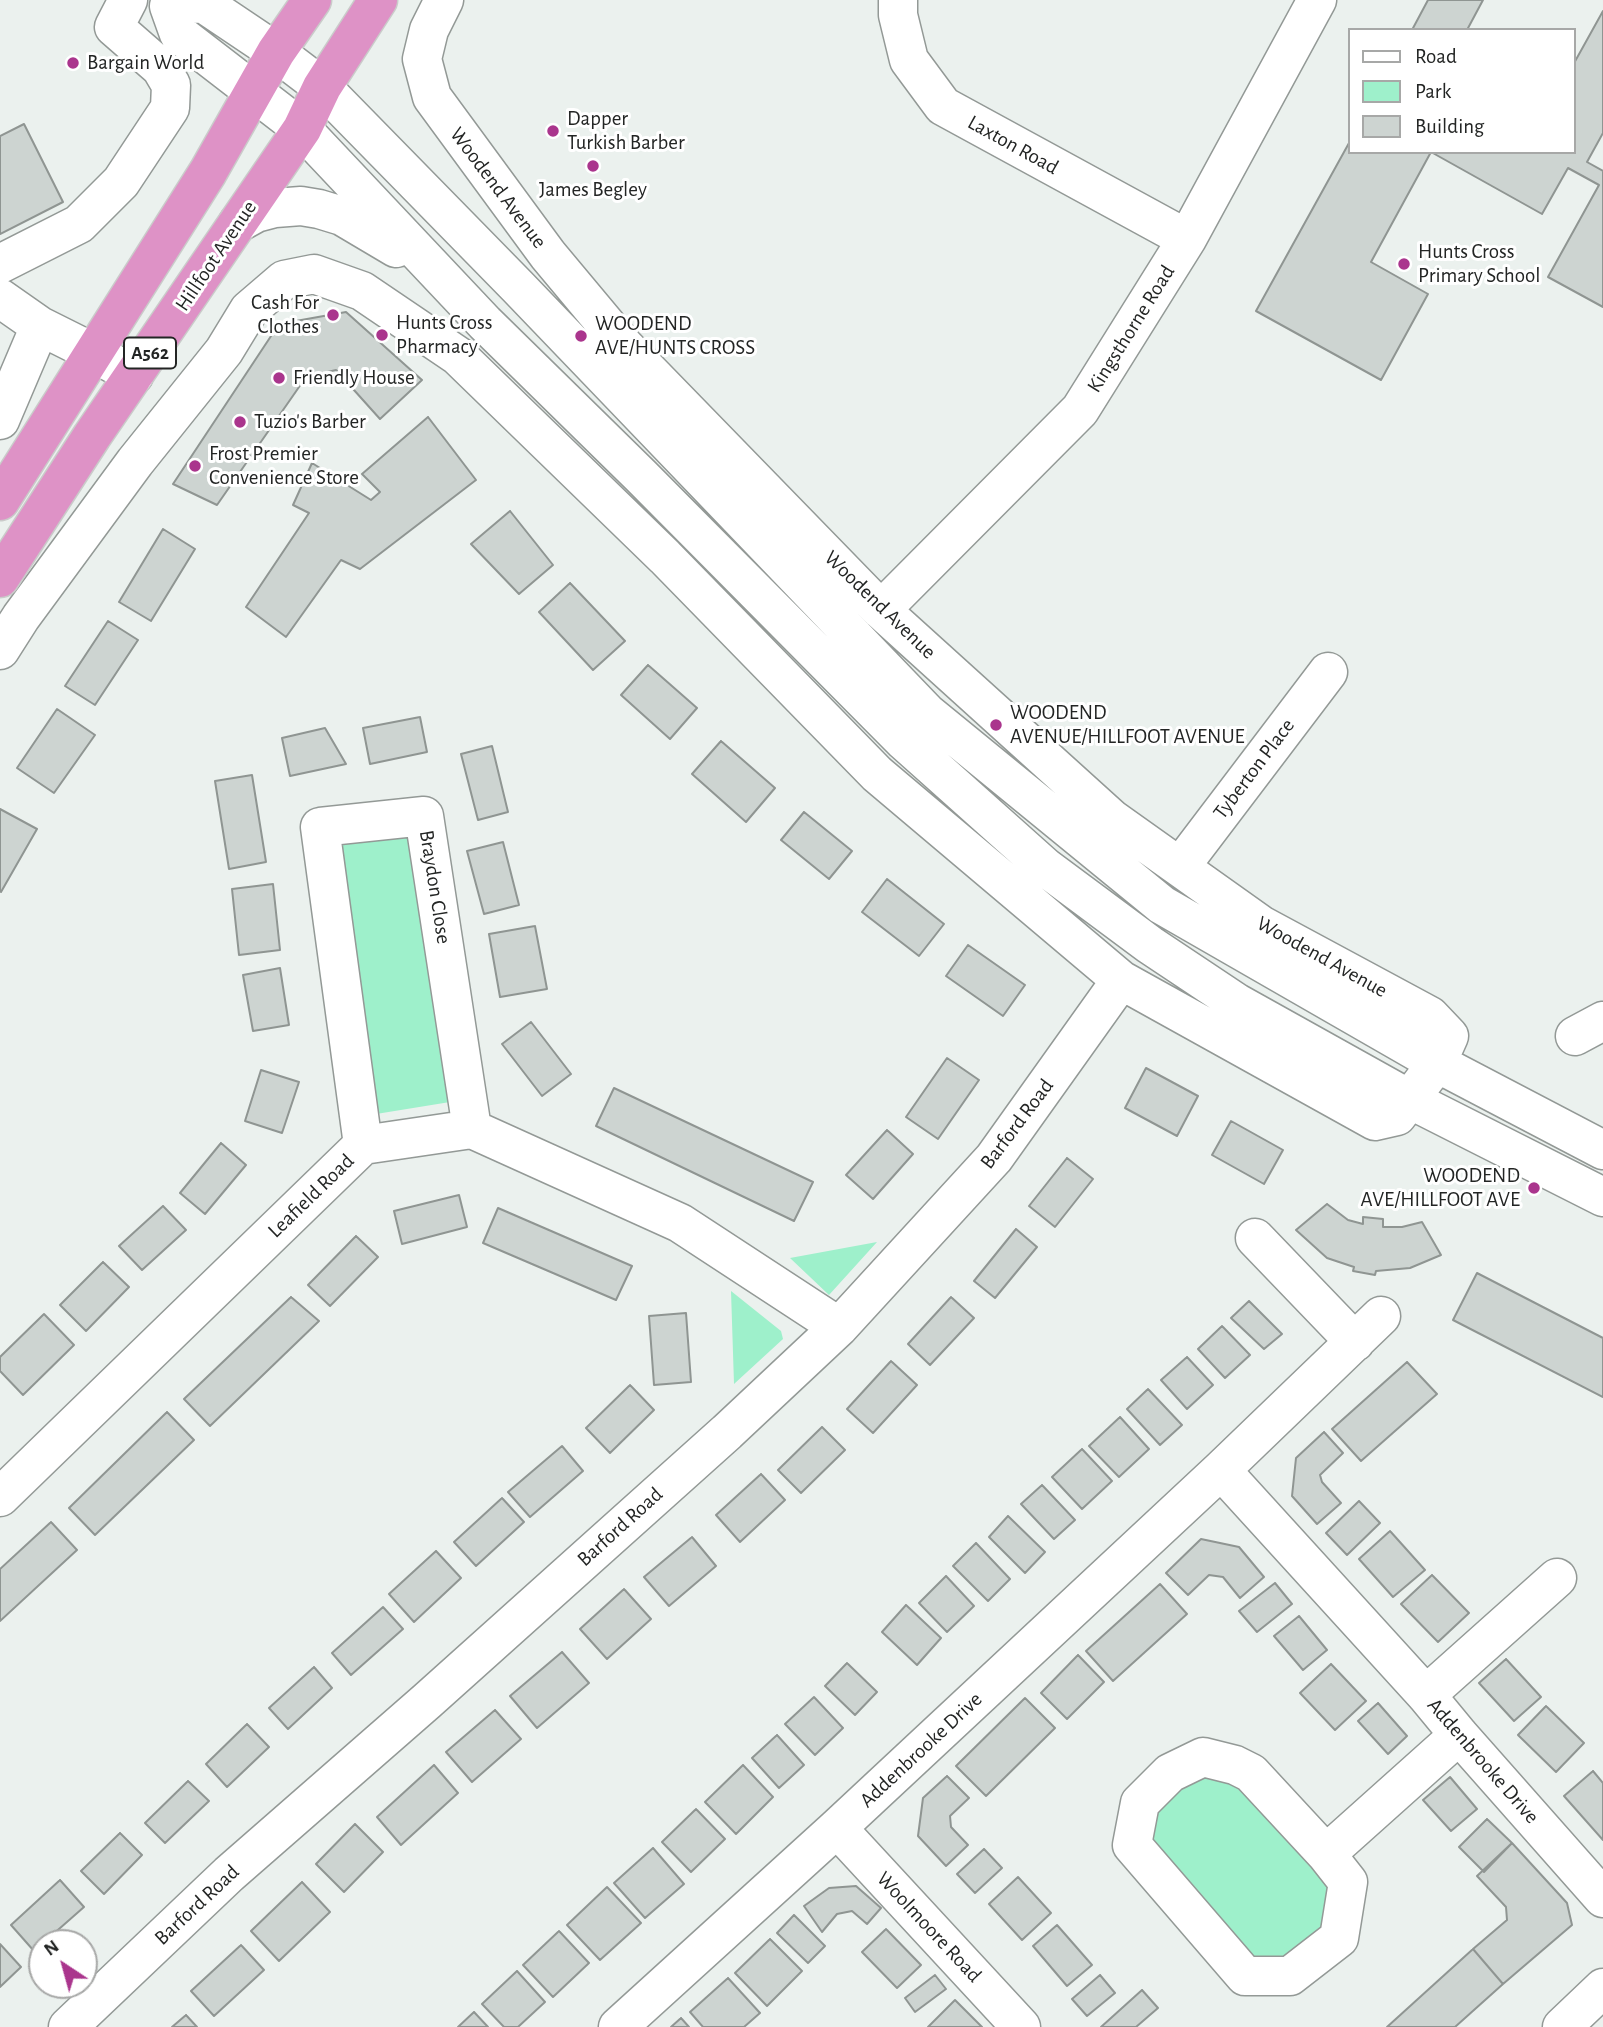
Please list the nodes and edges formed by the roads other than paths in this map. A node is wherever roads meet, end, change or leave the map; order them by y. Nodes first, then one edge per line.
1 (128, 0) edge
2 (312, 0) edge
3 (378, 0) edge
4 (898, 0) edge
5 (1318, 0) edge
6 (163, 3) edge
7 (436, 15) edge
8 (276, 52) junction
9 (322, 87) junction
10 (254, 91) junction
11 (302, 129) junction
12 (238, 223) junction
13 (1187, 239) junction
14 (548, 255) junction
15 (0, 264) edge
16 (440, 274) junction
17 (518, 287) junction
18 (0, 298) edge
19 (485, 323) junction
20 (40, 326) junction
21 (94, 353) junction
22 (457, 356) junction
23 (134, 375) junction
24 (56, 414) junction
25 (0, 420) edge
26 (92, 436) junction
27 (135, 462) junction
28 (0, 501) edge
29 (0, 578) edge
30 (881, 610) junction
31 (0, 650) edge
32 (1328, 672) dead end
33 (1180, 867) junction
34 (1121, 980) junction
35 (1437, 1063) junction
36 (1411, 1100) junction
37 (472, 1129) junction
38 (363, 1145) junction
39 (1603, 1150) edge
40 (1603, 1197) edge
41 (1255, 1238) dead end
42 (839, 1327) junction
43 (1221, 1470) junction
44 (0, 1497) edge
45 (1556, 1578) dead end
46 (1426, 1695) junction
47 (1459, 1735) junction
48 (837, 1828) junction
49 (1326, 1854) junction
50 (1603, 1898) edge
51 (1603, 1988) edge
52 (68, 2027) edge
53 (618, 2027) edge
54 (1021, 2027) edge
55 (1562, 2027) edge

1 - 15 street
2 - 8 highway, A562
3 - 9 highway, Hillfoot Avenue / A562
4 - 13 street, Laxton Road
5 - 13 street, Kingsthorne Road
6 - 8 street, Woodend Avenue
6 - 10 street
7 - 14 street, Woodend Avenue
8 - 9 street, Woodend Avenue
8 - 10 highway, A562
9 - 11 highway, Hillfoot Avenue / A562
9 - 17 street, Woodend Avenue
10 - 11 street
10 - 21 highway, A562
11 - 12 highway, Hillfoot Avenue / A562
11 - 16 street
12 - 16 street
12 - 23 highway, Hillfoot Avenue / A562
13 - 30 street, Kingsthorne Road
14 - 17 street
14 - 30 street, Woodend Avenue
16 - 19 street
17 - 19 street
17 - 35 street, Woodend Avenue
18 - 20 street
19 - 22 street
19 - 36 street
20 - 21 street
20 - 25 street
21 - 23 street
21 - 24 highway, A562
22 - 27 street
22 - 34 street
23 - 26 highway, Hillfoot Avenue / A562
24 - 26 street
24 - 28 highway, A562
26 - 27 street
26 - 29 highway, Hillfoot Avenue / A562
27 - 31 street
30 - 33 street, Woodend Avenue
32 - 33 street, Tyberton Place
33 - 35 street, Woodend Avenue
34 - 36 street
34 - 42 street, Barford Road
35 - 36 street
35 - 39 street, Woodend Avenue
36 - 40 street
37 - 38 street, Leafield Road
37 - 38 street, Braydon Close
37 - 42 street
38 - 44 street, Leafield Road
41 - 43 street, Addenbrooke Drive
42 - 52 street, Barford Road
43 - 46 street, Addenbrooke Drive
43 - 48 street, Addenbrooke Drive
45 - 46 street
46 - 47 street, Addenbrooke Drive
47 - 49 street
47 - 50 street, Addenbrooke Drive
48 - 53 street, Addenbrooke Drive
48 - 54 street, Woolmoore Road
49 - 49 street
51 - 55 street

